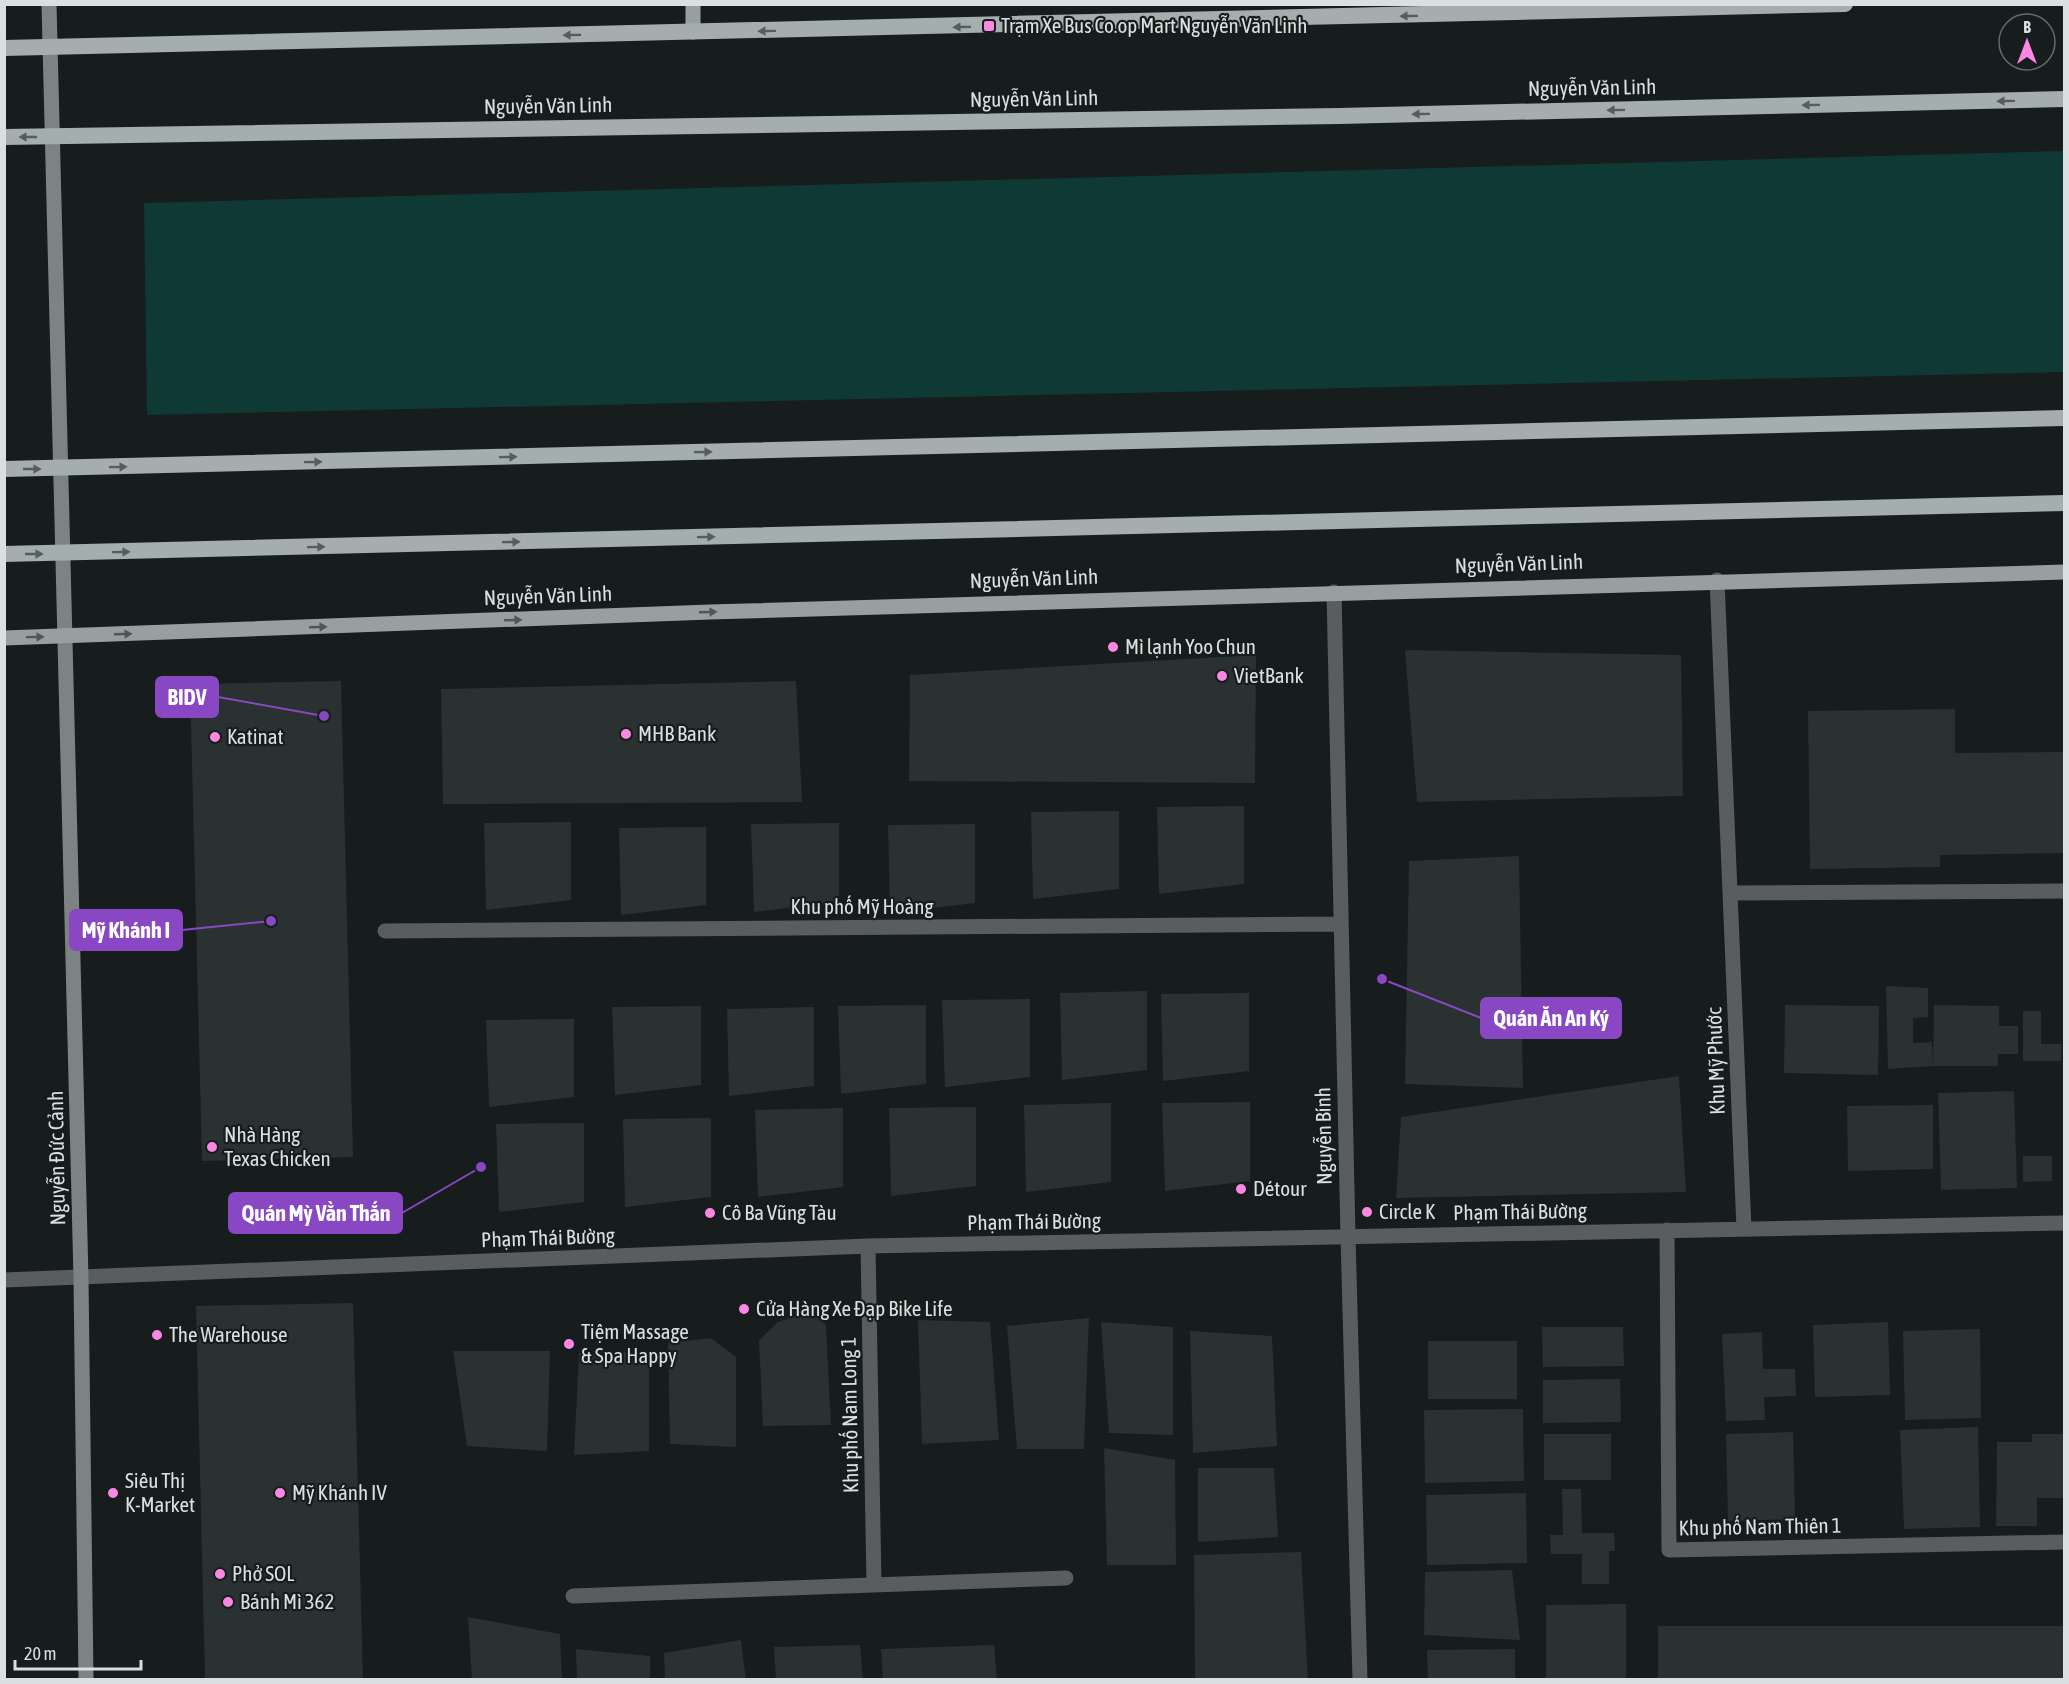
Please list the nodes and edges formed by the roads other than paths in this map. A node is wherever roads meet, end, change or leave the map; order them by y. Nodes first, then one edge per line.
1 (48, 4) edge
2 (693, 4) edge
3 (1845, 4) edge
4 (1334, 11) edge
5 (693, 32) junction
6 (4, 48) edge
7 (50, 48) junction
8 (2064, 99) edge
9 (4, 136) edge
10 (52, 136) junction
11 (2064, 418) edge
12 (60, 468) junction
13 (4, 469) edge
14 (2064, 503) edge
15 (4, 554) edge
16 (63, 554) junction
17 (2064, 572) edge
18 (1717, 580) junction
19 (1334, 592) junction
20 (65, 636) junction
21 (4, 638) edge
22 (2064, 891) edge
23 (1730, 893) junction
24 (1341, 924) junction
25 (385, 931) dead end
26 (2064, 1223) edge
27 (1744, 1229) junction
28 (1667, 1230) junction
29 (1348, 1236) junction
30 (868, 1246) junction
31 (81, 1278) junction
32 (4, 1280) edge
33 (2064, 1542) edge
34 (1066, 1578) dead end
35 (874, 1584) junction
36 (573, 1596) dead end
37 (86, 1680) edge
38 (1360, 1680) edge

1 - 7 main road, Nguyễn Đức Cảnh
2 - 5 main road
3 -> 4 highway
4 -> 5 highway
5 -> 7 highway
6 - 7 highway
7 - 10 main road, Nguyễn Đức Cảnh
8 -> 10 highway, Nguyễn Văn Linh
10 -> 9 highway, Nguyễn Văn Linh
10 - 12 main road, Nguyễn Đức Cảnh
12 -> 11 highway
13 -> 12 highway
12 - 16 main road, Nguyễn Đức Cảnh
16 -> 14 highway
15 -> 16 highway
16 - 20 main road, Nguyễn Đức Cảnh
17 - 18 main road, Nguyễn Văn Linh
18 - 19 main road, Nguyễn Văn Linh
18 - 23 street, Khu Mỹ Phước
20 -> 19 main road, Nguyễn Văn Linh
19 - 24 street, Nguyễn Bính
21 -> 20 main road, Nguyễn Văn Linh
20 - 31 main road, Nguyễn Đức Cảnh
22 - 23 street
23 - 27 street, Khu Mỹ Phước
24 - 25 street, Khu phố Mỹ Hoàng
24 - 29 street, Nguyễn Bính
26 - 27 street, Phạm Thái Bường
27 - 28 street, Phạm Thái Bường
28 - 29 street, Phạm Thái Bường
28 - 33 street, Khu phố Nam Thiên 1
29 - 30 street, Phạm Thái Bường
29 - 38 street, Nguyễn Bính
30 - 31 street, Phạm Thái Bường
30 - 35 street, Khu phố Nam Long 1
31 - 32 street, Phạm Thái Bường
31 - 37 main road, Nguyễn Đức Cảnh
34 - 35 street
35 - 36 street

